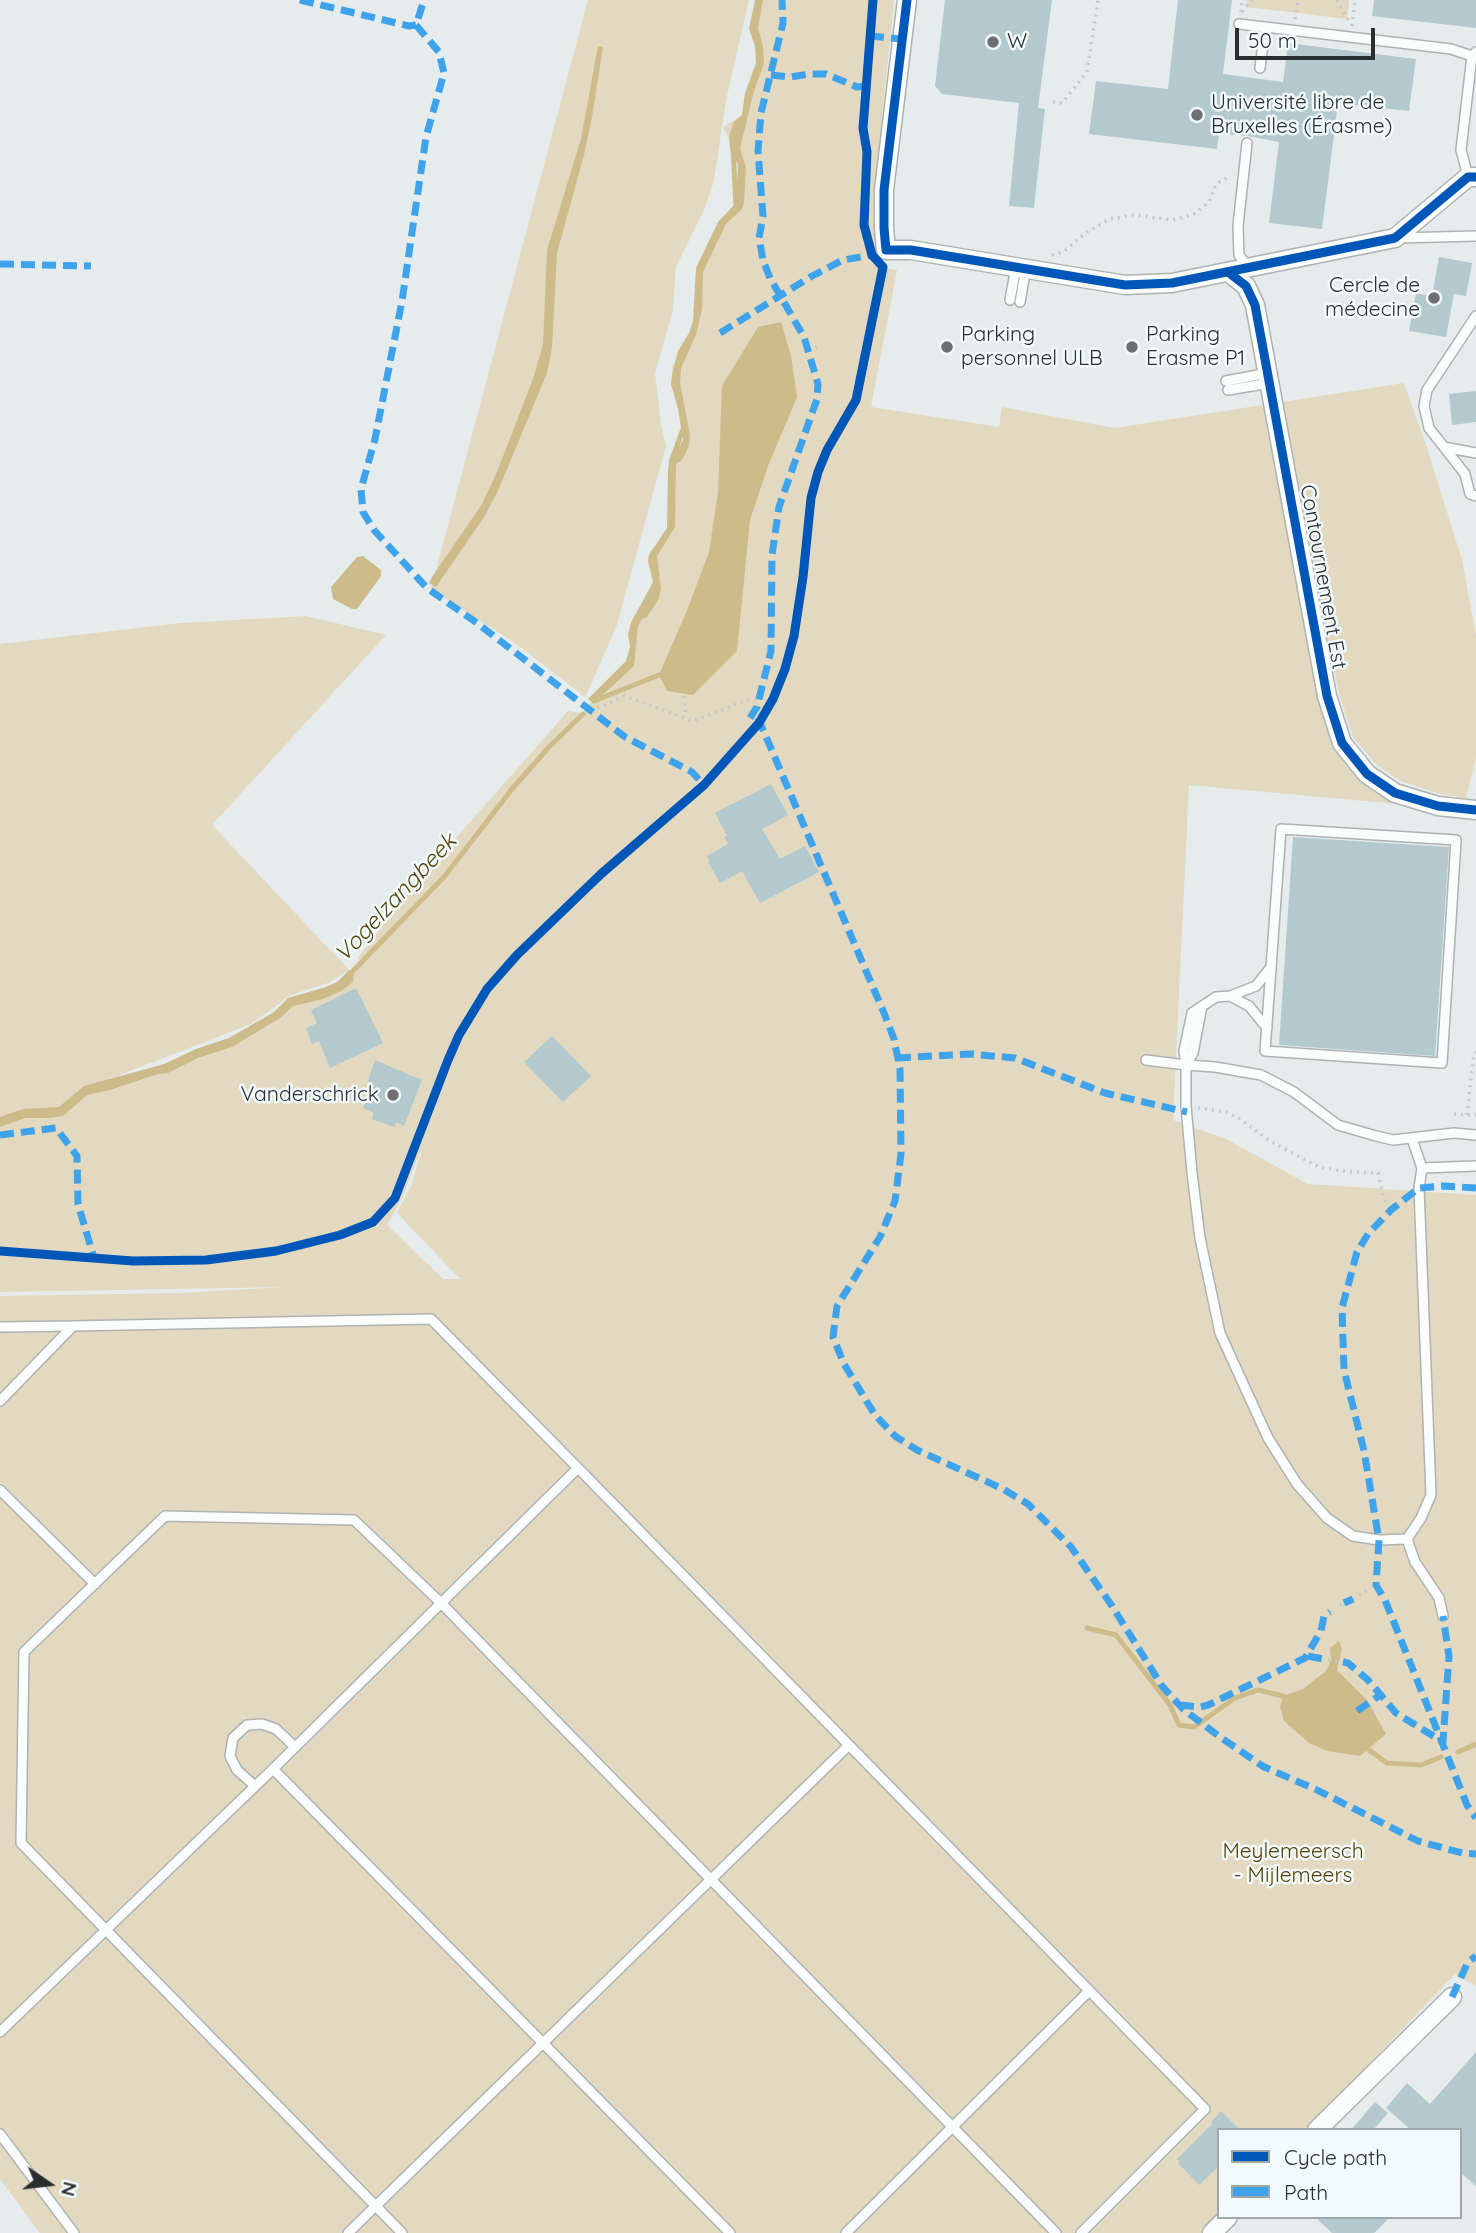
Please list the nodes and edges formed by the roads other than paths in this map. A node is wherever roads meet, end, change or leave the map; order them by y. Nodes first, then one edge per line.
1 (907, 0) edge
2 (1239, 24) dead end
3 (1265, 27) junction
4 (1474, 54) edge
5 (1260, 68) dead end
6 (1247, 143) dead end
7 (1472, 177) edge
8 (1476, 236) edge
9 (1395, 238) junction
10 (1021, 268) junction
11 (1248, 268) junction
12 (1228, 272) junction
13 (1015, 301) dead end
14 (1476, 316) edge
15 (1269, 378) junction
16 (1227, 386) dead end
17 (1444, 447) junction
18 (1476, 453) edge
19 (1476, 496) edge
20 (1476, 810) edge
21 (1271, 966) junction
22 (1230, 996) junction
23 (1267, 1028) junction
24 (1146, 1060) dead end
25 (1186, 1065) junction
26 (1476, 1135) edge
27 (1412, 1139) junction
28 (1476, 1166) edge
29 (1422, 1168) junction
30 (73, 1326) junction
31 (0, 1327) edge
32 (0, 1401) edge
33 (578, 1468) junction
34 (0, 1490) edge
35 (1407, 1539) junction
36 (95, 1584) junction
37 (441, 1604) junction
38 (1443, 1616) dead end
39 (849, 1745) junction
40 (296, 1747) junction
41 (273, 1769) junction
42 (255, 1786) junction
43 (711, 1880) junction
44 (105, 1930) junction
45 (1089, 1991) junction
46 (1452, 1997) dead end
47 (0, 2032) edge
48 (543, 2043) junction
49 (953, 2127) junction
50 (1319, 2128) edge
51 (0, 2134) edge
52 (376, 2206) junction
53 (1226, 2219) edge
54 (74, 2233) edge
55 (348, 2233) edge
56 (402, 2233) edge
57 (730, 2233) edge
58 (846, 2233) edge
59 (1056, 2233) edge
60 (1081, 2233) edge
61 (1212, 2233) edge

1 - 10 street
2 - 3 lane
3 - 4 lane
3 - 5 lane
4 - 7 lane
6 - 11 lane
7 - 9 street
8 - 9 lane
9 - 11 street
10 - 12 street
10 - 13 lane
11 - 12 street
12 - 15 street, Contournement Est
14 - 17 lane
15 - 16 lane
15 - 20 street, Contournement Est
17 - 18 lane
17 - 19 lane
21 - 22 lane
21 - 23 lane
21 - 23 lane
22 - 23 lane
22 - 25 lane
24 - 25 lane
25 - 27 lane
25 - 35 lane
26 - 27 lane
27 - 29 lane
28 - 29 lane
29 - 35 lane
30 - 31 lane
30 - 32 lane
30 - 33 lane
33 - 37 lane
33 - 39 lane
34 - 36 lane
35 - 38 lane
36 - 37 lane
36 - 44 lane
37 - 40 lane
37 - 43 lane
39 - 43 lane
39 - 45 lane
40 - 41 lane
40 - 42 lane
41 - 42 lane
41 - 48 lane
42 - 44 lane
43 - 48 lane
43 - 49 lane
44 - 47 lane
44 - 52 lane
45 - 49 lane
45 - 60 lane
46 - 50 street
48 - 52 lane
48 - 57 lane
49 - 58 lane
49 - 59 lane
51 - 54 lane
52 - 55 lane
52 - 56 lane
53 - 61 street

